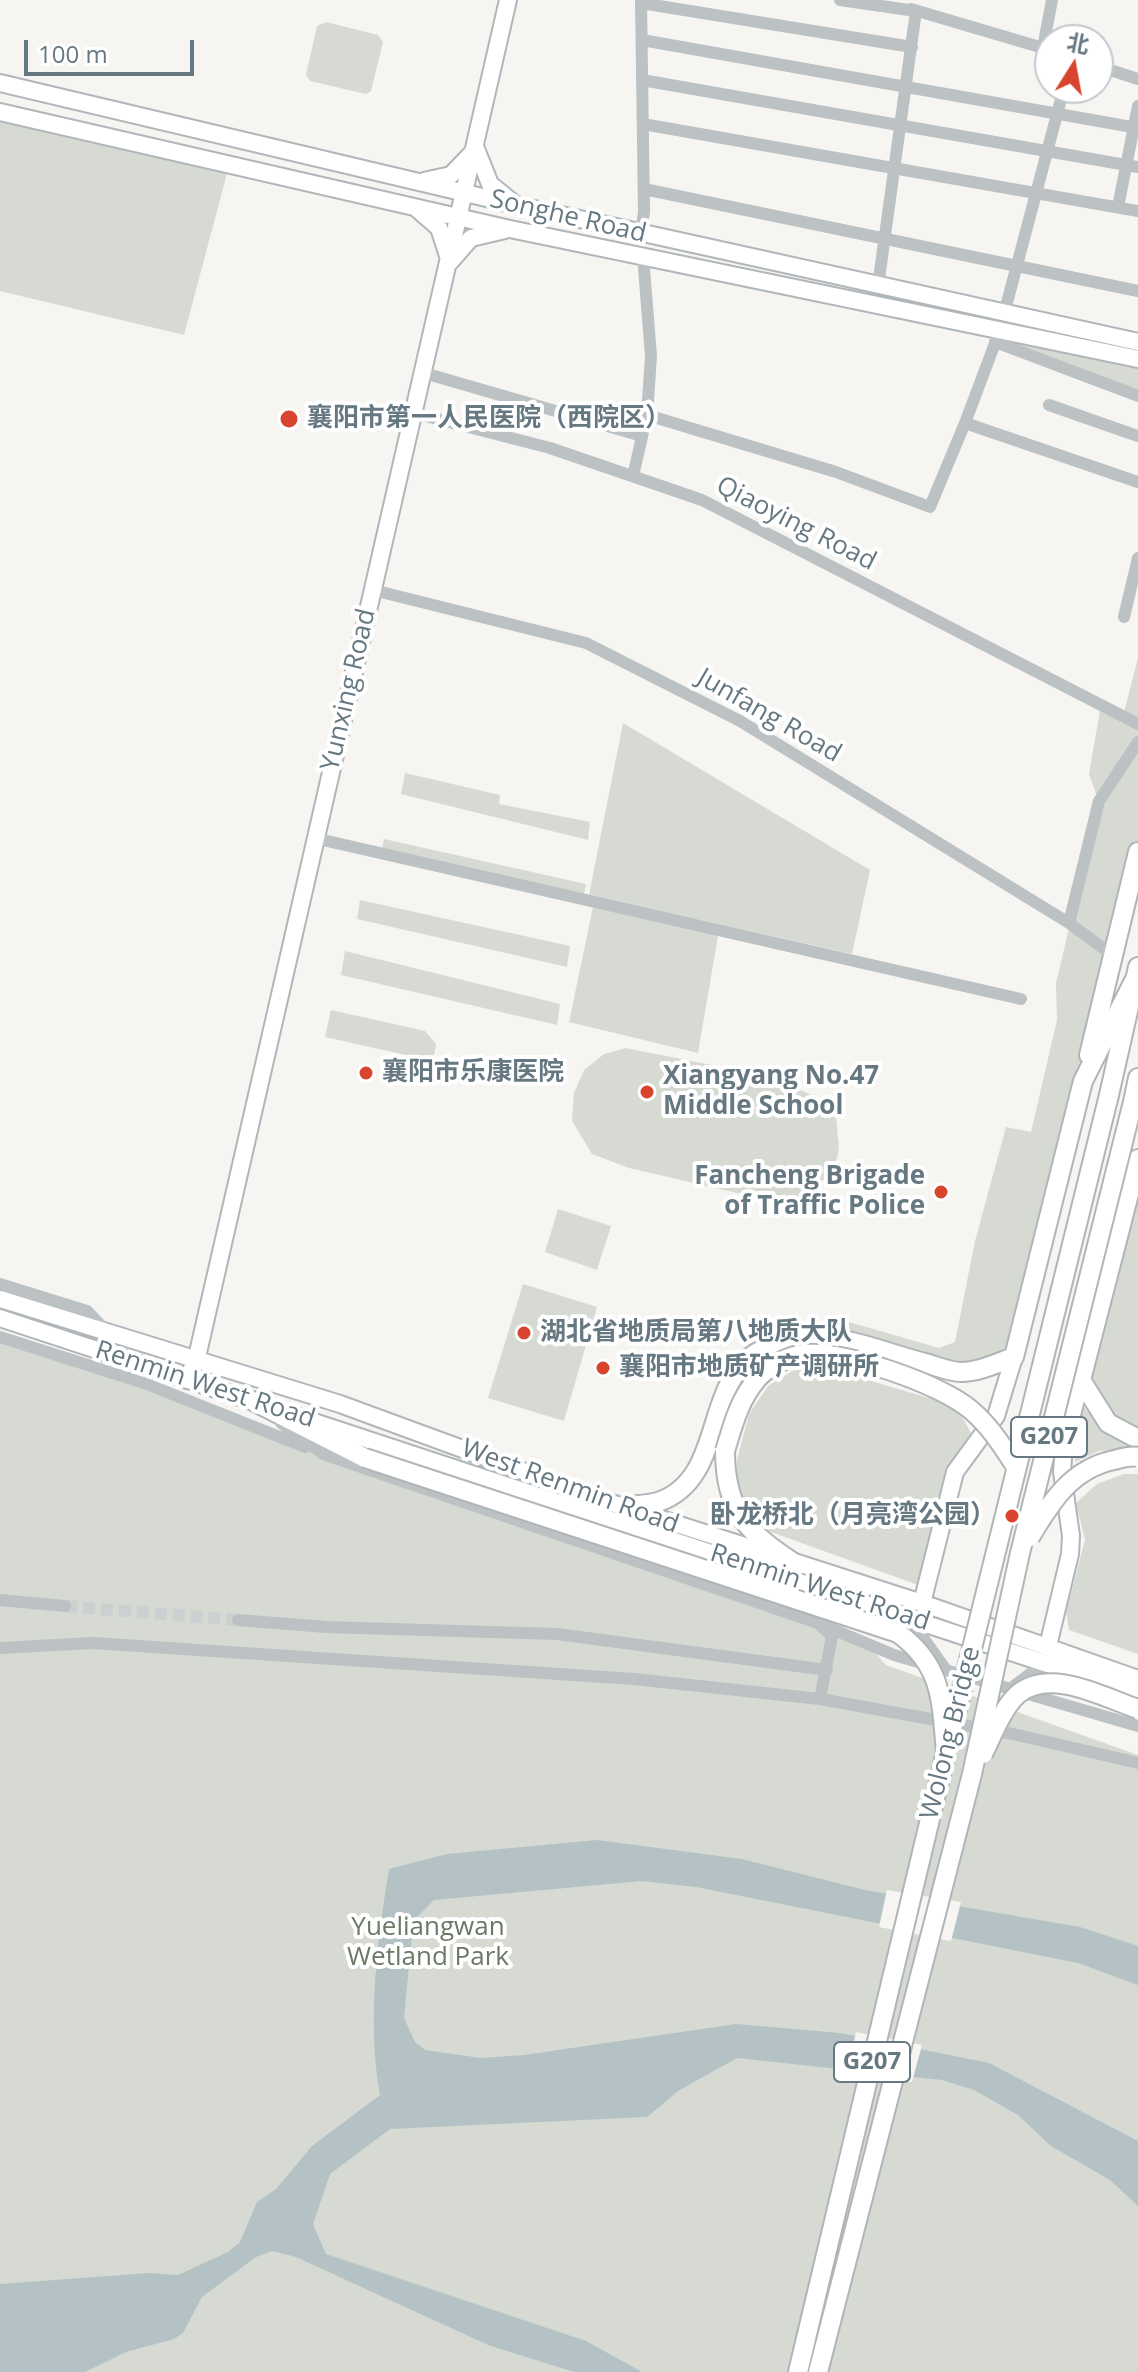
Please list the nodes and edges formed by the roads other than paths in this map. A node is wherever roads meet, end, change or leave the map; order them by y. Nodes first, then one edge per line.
1 (508, 0) edge
2 (840, 0) edge
3 (877, 0) edge
4 (1052, 0) edge
5 (641, 2) edge
6 (916, 11) junction
7 (1050, 24) edge
8 (642, 40) junction
9 (1034, 45) edge
10 (912, 47) junction
11 (1114, 71) edge
12 (1138, 79) edge
13 (642, 80) junction
14 (0, 83) edge
15 (906, 86) junction
16 (1060, 104) edge
17 (1138, 106) edge
18 (0, 112) edge
19 (1057, 114) junction
20 (643, 124) junction
21 (901, 124) junction
22 (1136, 128) edge
23 (476, 149) junction
24 (1048, 149) junction
25 (1132, 166) edge
26 (895, 168) junction
27 (417, 182) junction
28 (644, 189) junction
29 (1036, 192) junction
30 (466, 194) junction
31 (516, 205) junction
32 (414, 207) junction
33 (1118, 207) junction
34 (1138, 211) edge
35 (460, 217) junction
36 (510, 229) junction
37 (641, 233) junction
38 (885, 241) junction
39 (643, 256) junction
40 (450, 262) junction
41 (1016, 268) junction
42 (878, 286) junction
43 (1138, 291) edge
44 (1000, 329) junction
45 (1136, 355) edge
46 (424, 373) junction
47 (1138, 396) edge
48 (1049, 405) dead end
49 (414, 413) junction
50 (647, 415) junction
51 (965, 423) junction
52 (642, 436) junction
53 (1138, 436) edge
54 (633, 476) junction
55 (1138, 482) edge
56 (1138, 558) edge
57 (1136, 574) edge
58 (373, 590) junction
59 (1124, 617) dead end
60 (1138, 724) edge
61 (1138, 742) edge
62 (314, 838) junction
63 (1138, 852) edge
64 (1069, 923) junction
65 (1111, 954) junction
66 (1136, 973) edge
67 (1021, 999) dead end
68 (1138, 1078) edge
69 (1083, 1081) junction
70 (1138, 1159) edge
71 (0, 1284) edge
72 (0, 1299) edge
73 (0, 1318) edge
74 (105, 1330) junction
75 (0, 1337) edge
76 (197, 1357) junction
77 (1014, 1357) junction
78 (187, 1380) junction
79 (1081, 1380) junction
80 (253, 1401) junction
81 (1138, 1439) edge
82 (323, 1454) junction
83 (1138, 1457) edge
84 (1016, 1467) junction
85 (622, 1507) junction
86 (1020, 1553) junction
87 (797, 1565) junction
88 (0, 1600) edge
89 (922, 1603) junction
90 (65, 1606) tunnel mouth
91 (907, 1616) junction
92 (238, 1620) tunnel mouth
93 (818, 1623) junction
94 (866, 1643) junction
95 (833, 1646) junction
96 (0, 1648) edge
97 (1047, 1655) junction
98 (827, 1670) junction
99 (946, 1670) junction
100 (1138, 1679) edge
101 (1008, 1687) junction
102 (1138, 1694) edge
103 (820, 1699) junction
104 (1138, 1709) edge
105 (1138, 1726) edge
106 (946, 1752) junction
107 (1138, 1763) edge
108 (972, 1774) junction
109 (798, 2372) edge
110 (818, 2372) edge

1 - 23 main road, Yunxing Road
2 - 6 street
3 - 6 street
4 - 7 street
5 - 8 street
5 - 10 street
6 - 9 street
6 - 10 street
8 - 13 street
8 - 15 street
10 - 15 street
11 - 12 street
13 - 20 street
13 - 21 street
14 - 27 main road, Songhe Road
15 - 19 street
15 - 21 street
16 - 19 street
17 - 22 street
18 - 32 main road, Songhe Road
19 - 22 street
19 - 24 street
20 - 26 street
20 - 28 street
21 - 24 street
21 - 26 street
22 - 25 street
23 - 27 main road
23 - 30 main road, Yunxing Road
23 - 31 main road
24 - 25 street
24 - 29 street
25 - 33 street
26 - 29 street
26 - 38 street
27 - 30 main road, Songhe Road
28 - 37 street
28 - 38 street
29 - 33 street
29 - 41 street
30 - 31 main road, Songhe Road
30 - 35 main road, Yunxing Road
31 - 37 main road, Songhe Road
32 - 35 main road, Songhe Road
32 - 40 main road
33 - 34 street
35 - 36 main road, Songhe Road
35 - 40 main road, Yunxing Road
36 - 39 main road, Songhe Road
36 - 40 main road
37 - 42 main road, Songhe Road
38 - 41 street
38 - 42 street
39 - 44 main road, Songhe Road
39 - 50 street
40 - 46 main road, Yunxing Road
41 - 43 street
41 - 44 street
42 - 44 main road, Songhe Road
44 - 45 main road, Songhe Road
44 - 47 street
44 - 51 street
46 - 49 main road, Yunxing Road
46 - 52 street
48 - 53 street
49 - 54 street, Qiaoying Road
49 - 58 main road, Yunxing Road
50 - 51 street
50 - 52 street
51 - 55 street
52 - 54 street
54 - 60 street, Qiaoying Road
56 - 57 street
57 - 59 street
58 - 62 main road, Yunxing Road
58 - 64 street, Junfang Road
61 - 64 street
62 - 67 street
62 - 76 main road, Yunxing Road
63 - 65 highway
64 - 65 street, Junfang Road
65 - 69 highway
66 - 69 highway
66 - 84 highway, Wolong Bridge / G207, bridge
68 - 86 highway, Wolong Bridge / G207, bridge
69 - 77 highway
70 - 79 highway
71 - 74 street
72 - 74 main road, West Renmin Road
73 - 78 main road, Renmin West Road
74 - 76 main road, West Renmin Road
75 - 82 street
76 - 78 main road, Yunxing Road
76 - 85 main road, West Renmin Road
77 - 85 highway
77 - 89 main road
78 - 80 main road, Renmin West Road
79 - 81 highway
79 - 97 main road
80 - 82 street
80 - 91 main road, Renmin West Road
80 - 106 highway, bridge
82 - 93 street
83 - 86 highway, bridge
84 - 87 highway, bridge
84 - 106 highway, Wolong Bridge / G207, bridge
85 - 87 main road, West Renmin Road
86 - 108 highway, Wolong Bridge / G207, bridge
87 - 89 main road, West Renmin Road
88 - 90 street
89 - 97 main road, West Renmin Road
91 - 97 main road, Renmin West Road
91 - 99 street
92 - 98 street
93 - 94 street
93 - 95 street
94 - 95 street
94 - 99 street
95 - 98 street
96 - 103 street
97 - 100 main road, West Renmin Road
97 - 101 street
97 - 102 main road, Renmin West Road
98 - 103 street
99 - 101 street
101 - 105 street
103 - 107 street
104 - 108 highway, bridge
106 - 109 highway, Wolong Bridge / G207
108 - 110 highway, Wolong Bridge / G207

